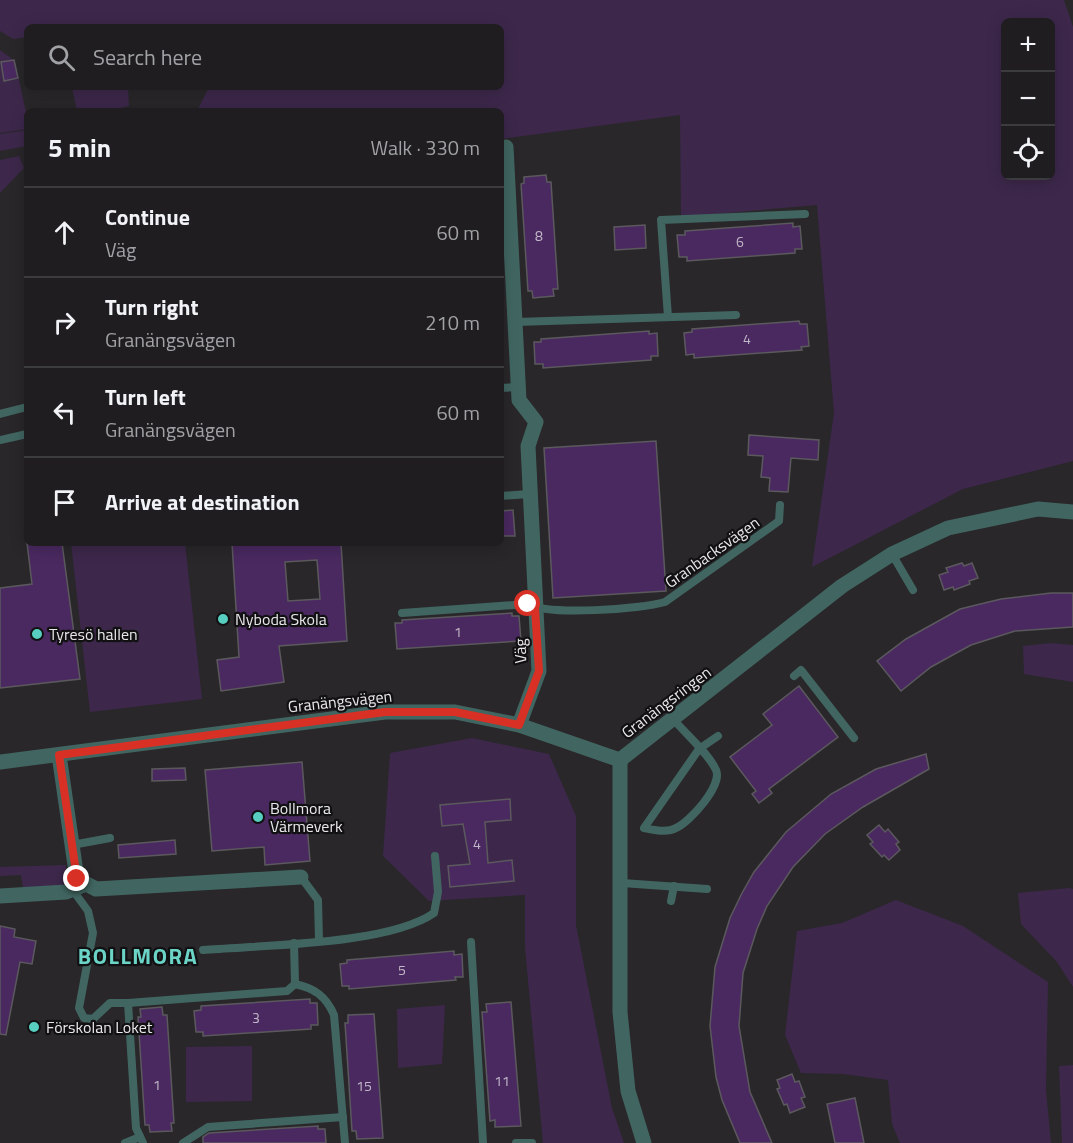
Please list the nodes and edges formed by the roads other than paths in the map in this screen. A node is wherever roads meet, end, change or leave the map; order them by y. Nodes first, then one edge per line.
1 (506, 147) dead end
2 (504, 170) edge
3 (805, 214) dead end
4 (507, 284) edge
5 (736, 315) dead end
6 (669, 317) junction
7 (516, 322) junction
8 (519, 387) junction
9 (504, 388) edge
10 (24, 408) edge
11 (0, 414) edge
12 (24, 435) edge
13 (0, 440) edge
14 (529, 494) junction
15 (504, 496) edge
16 (780, 505) dead end
17 (1073, 512) edge
18 (892, 554) junction
19 (913, 590) dead end
20 (535, 608) junction
21 (402, 613) dead end
22 (794, 676) dead end
23 (674, 720) junction
24 (519, 725) junction
25 (718, 736) dead end
26 (854, 738) dead end
27 (699, 749) junction
28 (59, 755) junction
29 (620, 760) junction
30 (0, 762) edge
31 (110, 838) dead end
32 (72, 845) junction
33 (435, 856) dead end
34 (301, 877) joint
35 (622, 883) junction
36 (79, 886) junction
37 (674, 886) junction
38 (707, 889) dead end
39 (0, 896) edge
40 (671, 901) dead end
41 (319, 941) junction
42 (294, 942) junction
43 (471, 942) dead end
44 (203, 950) dead end
45 (295, 984) junction
46 (128, 1003) junction
47 (343, 1117) junction
48 (141, 1140) edge
49 (125, 1143) edge
50 (183, 1143) edge
51 (345, 1143) edge
52 (483, 1143) edge
53 (516, 1143) edge
54 (532, 1143) edge
55 (644, 1143) edge

1 - 2 street, Väg
2 - 4 street, Väg
3 - 6 lane
4 - 7 street, Väg
5 - 6 lane
6 - 7 lane
7 - 8 street, Väg
8 - 9 lane
8 - 14 street, Väg
10 - 11 lane
12 - 13 lane
14 - 15 lane
14 - 20 street, Väg
16 - 20 lane, Granbacksvägen
17 - 18 street, Granängsringen
18 - 19 lane
18 - 23 street, Granängsringen
20 - 21 lane
20 - 24 street, Väg
22 - 26 lane
23 - 27 lane
23 - 29 street, Granängsringen
24 - 28 street, Granängsvägen
24 - 29 street, Granängsvägen
25 - 27 lane
27 - 27 lane
28 - 30 street, Granängsvägen
28 - 32 street
29 - 35 street, Granängsringen
31 - 32 lane
32 - 36 street
33 - 41 lane
34 - 36 street
34 - 41 lane
35 - 37 lane
35 - 55 street, Granängsringen
36 - 39 street
36 - 46 lane
37 - 38 lane
37 - 40 lane
41 - 42 lane
42 - 44 lane
42 - 45 lane
43 - 52 lane
45 - 46 lane
45 - 47 lane
46 - 48 lane
47 - 50 lane
47 - 51 lane
48 - 49 lane
53 - 54 lane

